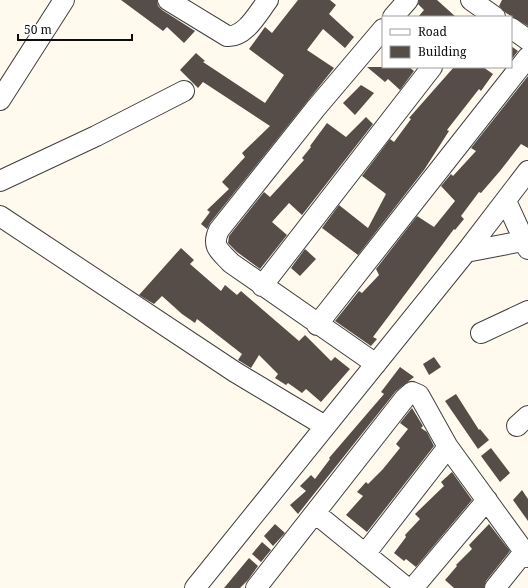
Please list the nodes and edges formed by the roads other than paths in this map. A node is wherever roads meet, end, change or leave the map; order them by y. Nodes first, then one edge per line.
1 (64, 0) edge
2 (168, 0) edge
3 (268, 0) edge
4 (408, 0) edge
5 (394, 16) edge
6 (512, 29) edge
7 (382, 30) edge
8 (528, 40) edge
9 (528, 57) edge
10 (431, 68) edge
11 (7, 73) edge
12 (184, 91) dead end
13 (0, 100) edge
14 (528, 171) edge
15 (0, 181) edge
16 (506, 201) junction
17 (0, 216) edge
18 (526, 245) edge
19 (466, 252) junction
20 (262, 286) junction
21 (528, 311) edge
22 (317, 325) junction
23 (481, 333) dead end
24 (376, 364) junction
25 (325, 426) junction
26 (448, 446) junction
27 (487, 500) junction
28 (315, 513) junction
29 (365, 554) junction
30 (526, 554) edge
31 (195, 588) edge
32 (256, 588) edge
33 (406, 588) edge
34 (413, 588) edge
35 (495, 588) edge

1 - 11 street
2 - 3 street
4 - 5 street
6 - 8 street
7 - 20 street
9 - 22 street
10 - 20 street
11 - 13 street
12 - 15 street
14 - 16 street
16 - 18 street
16 - 19 street
17 - 25 street
18 - 19 street
19 - 24 street
20 - 22 street
21 - 23 street
22 - 24 street
24 - 25 street
25 - 31 street
26 - 27 street
26 - 28 street
26 - 29 street
27 - 30 street
27 - 34 street
28 - 29 street
28 - 32 street
29 - 33 street
30 - 35 street

